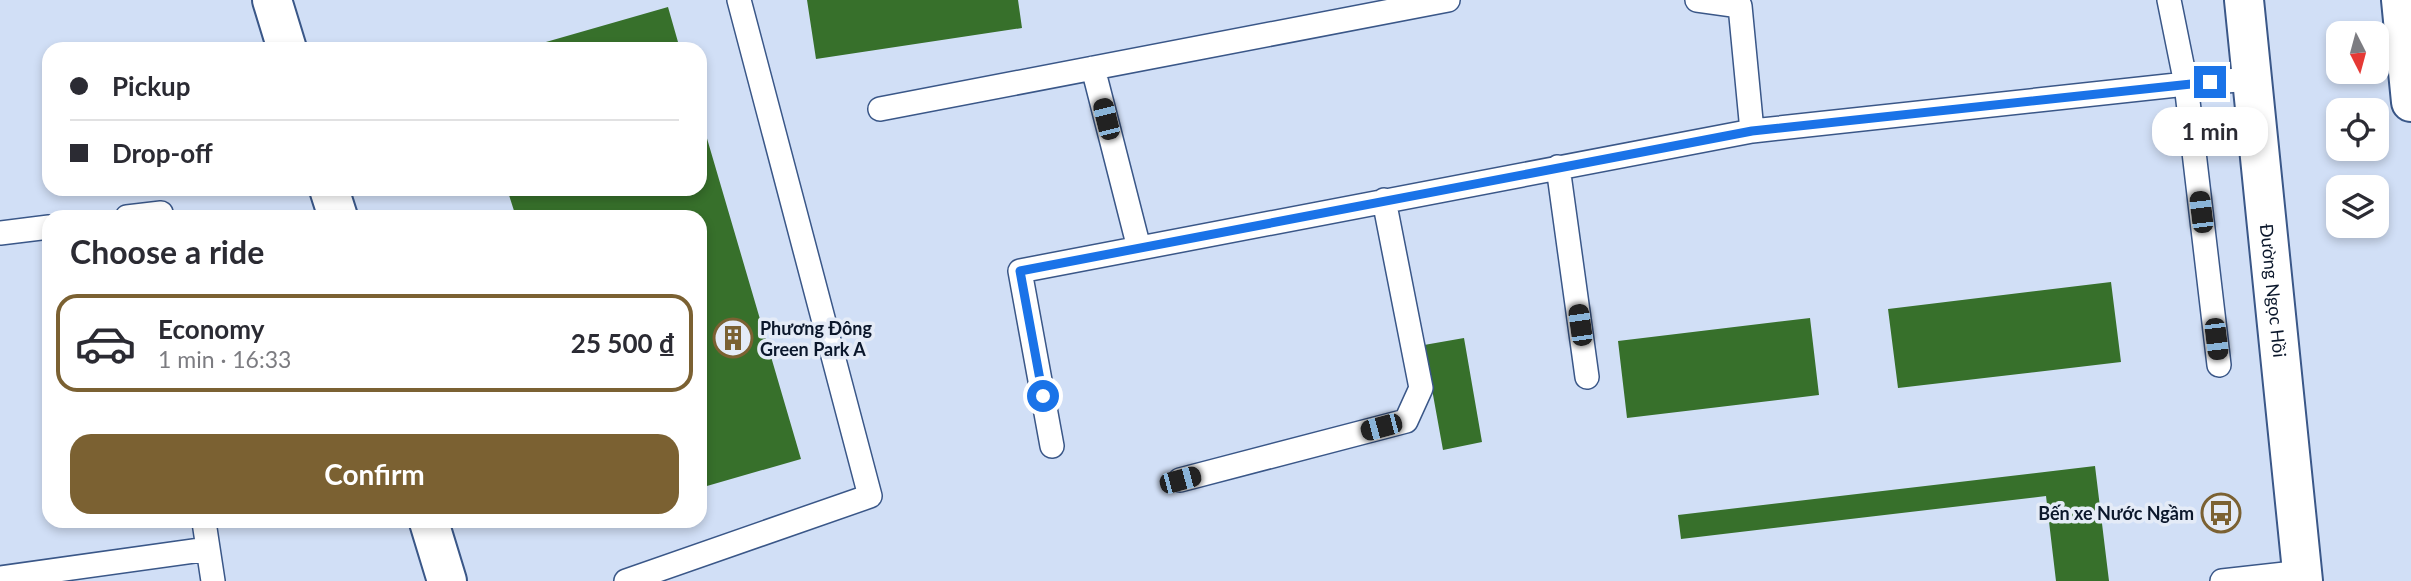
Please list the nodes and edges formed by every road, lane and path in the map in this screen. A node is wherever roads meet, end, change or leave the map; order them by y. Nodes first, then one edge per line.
1 (272, 0) edge
2 (739, 0) edge
3 (1448, 0) edge
4 (1697, 0) edge
5 (2169, 0) edge
6 (2244, 0) edge
7 (2400, 0) edge
8 (285, 42) edge
9 (1093, 68) junction
10 (2252, 79) junction
11 (2186, 84) junction
12 (2411, 102) edge
13 (880, 109) dead end
14 (1752, 131) junction
15 (1558, 167) junction
16 (1384, 200) junction
17 (42, 228) edge
18 (0, 233) edge
19 (1139, 248) junction
20 (2219, 365) dead end
21 (1587, 377) dead end
22 (1052, 446) dead end
23 (1180, 480) dead end
24 (205, 528) edge
25 (431, 528) edge
26 (208, 549) junction
27 (2303, 576) edge
28 (0, 578) edge
29 (213, 581) edge
30 (447, 581) edge
31 (626, 581) edge
32 (2222, 581) edge

1 - 8 main road
2 - 31 lane
3 - 9 lane
4 - 14 lane
5 - 11 lane
6 - 10 main road, Đường Ngọc Hồi
7 - 12 main road
9 - 13 lane
9 - 19 lane
10 - 11 lane
10 - 27 main road, Đường Ngọc Hồi
11 - 14 lane
11 - 20 lane
14 - 15 lane
15 - 16 lane
15 - 21 lane
16 - 19 lane
16 - 23 lane
17 - 18 lane
19 - 22 lane
24 - 26 lane
25 - 30 main road
26 - 28 lane
26 - 29 lane
27 - 32 lane

